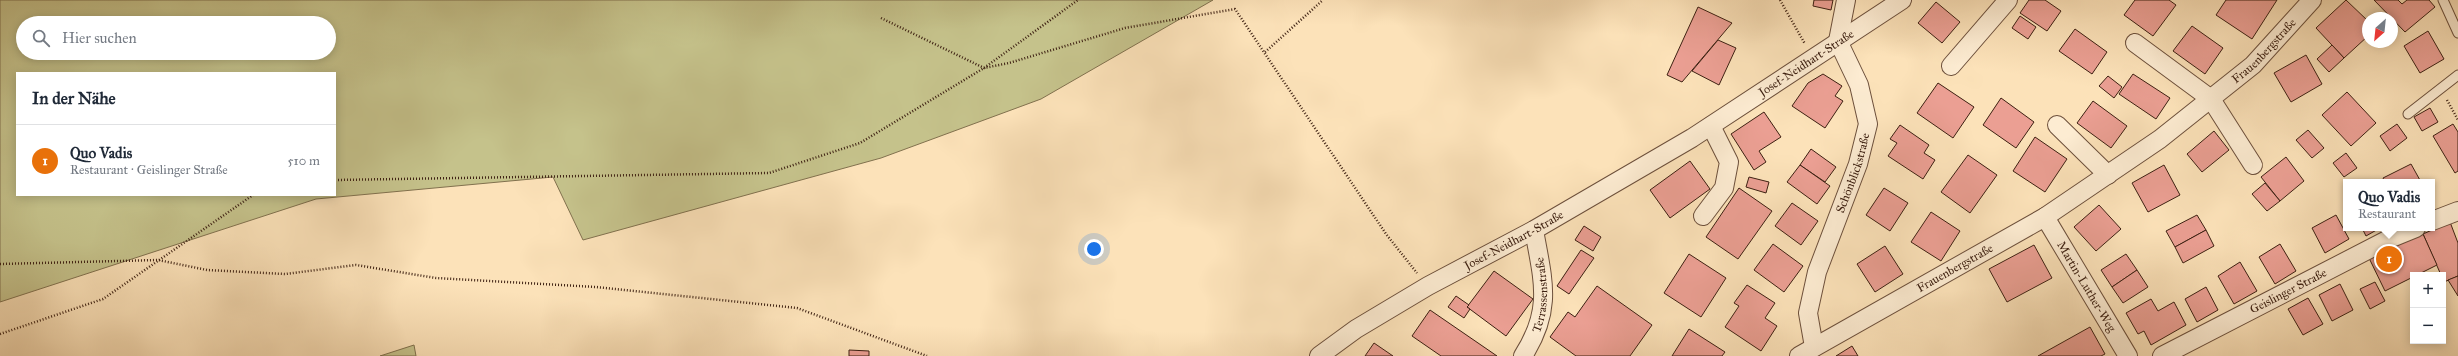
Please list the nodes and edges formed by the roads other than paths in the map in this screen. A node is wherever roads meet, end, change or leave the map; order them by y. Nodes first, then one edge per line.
1 (1846, 0) edge
2 (1902, 0) edge
3 (2008, 0) edge
4 (2312, 0) edge
5 (2442, 0) edge
6 (2458, 33) edge
7 (1838, 41) junction
8 (2135, 43) dead end
9 (1951, 66) dead end
10 (2458, 75) edge
11 (2211, 98) junction
12 (2408, 114) dead end
13 (2057, 125) dead end
14 (1710, 126) junction
15 (2253, 165) dead end
16 (2108, 175) junction
17 (2458, 211) edge
18 (1703, 216) dead end
19 (2045, 217) junction
20 (2435, 221) edge
21 (1534, 230) junction
22 (2409, 231) edge
23 (1814, 347) junction
24 (1319, 356) edge
25 (1523, 356) edge
26 (1799, 356) edge
27 (2128, 356) edge
28 (2162, 356) edge

1 - 7 street
2 - 7 street, Josef-Neidhart-Straße
3 - 9 street
4 - 11 street, Frauenbergstraße
5 - 6 lane
7 - 14 street, Josef-Neidhart-Straße
7 - 23 street, Schönblickstraße
8 - 11 street
10 - 12 lane
11 - 15 street
11 - 16 street, Frauenbergstraße
13 - 16 street
14 - 18 street
14 - 21 street, Josef-Neidhart-Straße
16 - 19 street, Frauenbergstraße
17 - 20 street
19 - 23 street, Frauenbergstraße
19 - 27 street, Martin-Luther-Weg
21 - 24 street, Josef-Neidhart-Straße
21 - 25 street, Terrassenstraße
22 - 28 street, Geislinger Straße
23 - 26 street, Frauenbergstraße

